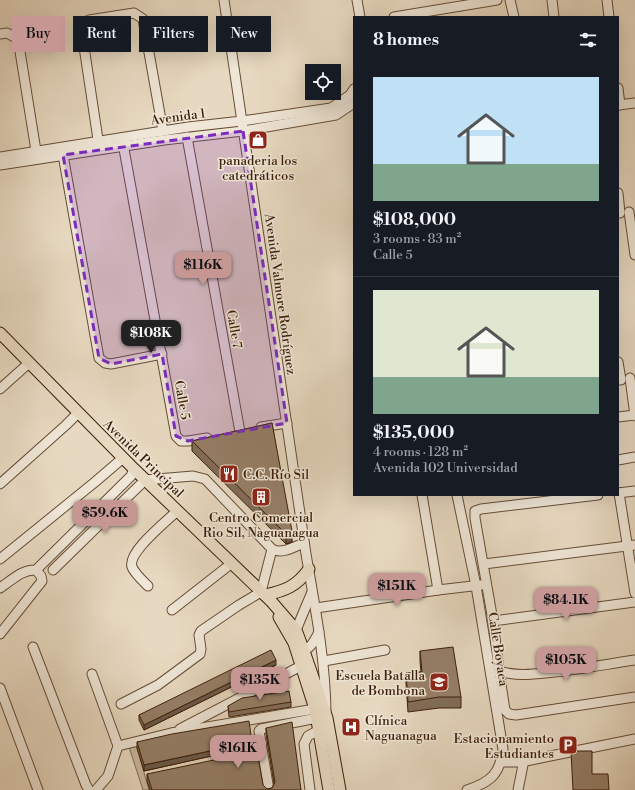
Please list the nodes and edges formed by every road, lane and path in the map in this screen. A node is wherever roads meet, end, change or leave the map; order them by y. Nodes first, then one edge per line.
1 (224, 0) edge
2 (357, 0) edge
3 (497, 0) edge
4 (510, 0) edge
5 (552, 0) edge
6 (607, 0) edge
7 (360, 16) edge
8 (400, 16) edge
9 (514, 16) edge
10 (554, 16) edge
11 (609, 16) edge
12 (0, 34) edge
13 (353, 90) edge
14 (635, 103) edge
15 (353, 104) edge
16 (619, 105) edge
17 (242, 121) junction
18 (163, 131) junction
19 (243, 131) junction
20 (188, 137) junction
21 (124, 142) junction
22 (99, 146) junction
23 (63, 155) junction
24 (36, 156) junction
25 (0, 157) edge
26 (0, 165) edge
27 (619, 196) edge
28 (626, 213) edge
29 (635, 255) edge
30 (0, 333) edge
31 (162, 354) junction
32 (29, 363) junction
33 (619, 364) edge
34 (626, 379) edge
35 (0, 389) edge
36 (78, 413) junction
37 (635, 416) edge
38 (619, 417) edge
39 (287, 423) junction
40 (217, 436) edge
41 (123, 458) junction
42 (635, 458) edge
43 (619, 460) edge
44 (134, 469) junction
45 (145, 480) junction
46 (0, 484) edge
47 (635, 491) edge
48 (619, 493) edge
49 (422, 496) edge
50 (457, 496) edge
51 (590, 496) edge
52 (619, 496) edge
53 (177, 511) junction
54 (304, 543) junction
55 (631, 546) edge
56 (272, 549) junction
57 (0, 559) edge
58 (232, 563) junction
59 (484, 564) junction
60 (309, 569) junction
61 (36, 570) junction
62 (54, 570) dead end
63 (487, 584) junction
64 (148, 586) dead end
65 (476, 586) junction
66 (0, 588) edge
67 (438, 590) junction
68 (312, 592) junction
69 (635, 593) edge
70 (266, 596) junction
71 (635, 602) edge
72 (316, 608) junction
73 (172, 610) dead end
74 (493, 620) junction
75 (296, 630) junction
76 (319, 632) junction
77 (0, 634) edge
78 (33, 647) dead end
79 (298, 649) junction
80 (385, 650) dead end
81 (635, 660) edge
82 (324, 661) junction
83 (301, 666) junction
84 (499, 671) junction
85 (92, 674) dead end
86 (0, 688) edge
87 (635, 697) edge
88 (121, 704) dead end
89 (320, 715) junction
90 (319, 730) junction
91 (171, 733) junction
92 (635, 739) edge
93 (118, 746) junction
94 (501, 762) junction
95 (521, 762) junction
96 (38, 790) edge
97 (89, 790) edge
98 (96, 790) edge
99 (269, 790) edge
100 (310, 790) edge
101 (329, 790) edge
102 (340, 790) edge
103 (467, 790) edge
104 (518, 790) edge

1 - 17 street, Avenida Valmore Rodríguez
2 - 7 street
3 - 8 street
4 - 9 street
5 - 10 street
6 - 11 street
12 - 24 street
13 - 17 street, Avenida 1
14 - 16 street
15 - 19 street, Avenida 1
17 - 18 street, Avenida 1
17 - 19 street, Avenida Valmore Rodríguez
18 - 21 street, Avenida 1
18 - 22 street
19 - 20 street, Avenida 1
19 - 39 street, Avenida Valmore Rodríguez
20 - 21 street, Avenida 1
20 - 39 street, Calle 7
21 - 22 street, Avenida 1
21 - 31 street, Calle 5
22 - 23 street, Avenida 1
22 - 24 street, Avenida 1
23 - 24 street, Avenida 1
23 - 31 street
24 - 25 street, Avenida 1
24 - 26 street, Avenida 1
27 - 28 street
28 - 29 street
30 - 32 main road, Avenida Principal
31 - 40 street, Calle 5
32 - 35 street
32 - 36 main road, Avenida Principal
33 - 34 street
34 - 37 street
36 - 41 main road, Avenida Principal
36 - 46 street
37 - 38 street
39 - 54 street, Avenida Valmore Rodríguez
41 - 44 main road, Avenida Principal
41 - 57 street
42 - 43 street
44 - 45 main road, Avenida Principal
44 - 61 street
45 - 53 main road, Avenida Principal
45 - 56 street
45 - 62 street
47 - 48 street
49 - 67 street
50 - 65 street, Calle Boyaca
51 - 59 street
52 - 55 street
53 - 58 main road, Avenida Principal
53 - 64 street
54 - 56 street
54 - 60 street, Avenida Valmore Rodríguez
55 - 59 street
55 - 69 street
56 - 70 street
58 - 70 main road, Avenida Principal
58 - 73 street
59 - 63 street
60 - 68 street, Avenida Valmore Rodríguez
60 - 70 main road
61 - 66 street
61 - 77 street
63 - 65 street
63 - 74 street
65 - 67 street
65 - 94 street, Calle Boyaca
67 - 72 street
68 - 72 street, Avenida Valmore Rodríguez
68 - 75 street
70 - 75 main road, Avenida Principal
70 - 79 main road
70 - 88 street
71 - 74 street
72 - 76 street, Avenida Valmore Rodríguez
74 - 84 street
75 - 79 main road, Avenida Principal
76 - 79 street
76 - 82 street, Avenida Valmore Rodríguez
78 - 97 street
79 - 83 main road
79 - 89 main road
80 - 82 street
81 - 84 street
82 - 89 street, Avenida Valmore Rodríguez
83 - 89 main road
83 - 91 street
84 - 87 street
85 - 93 street
86 - 96 street
89 - 90 main road
89 - 91 street
89 - 99 street
89 - 102 main road
90 - 100 street
90 - 101 main road
91 - 93 street
92 - 95 street
93 - 98 street
94 - 95 street
94 - 103 street, Calle Boyaca
95 - 104 street

